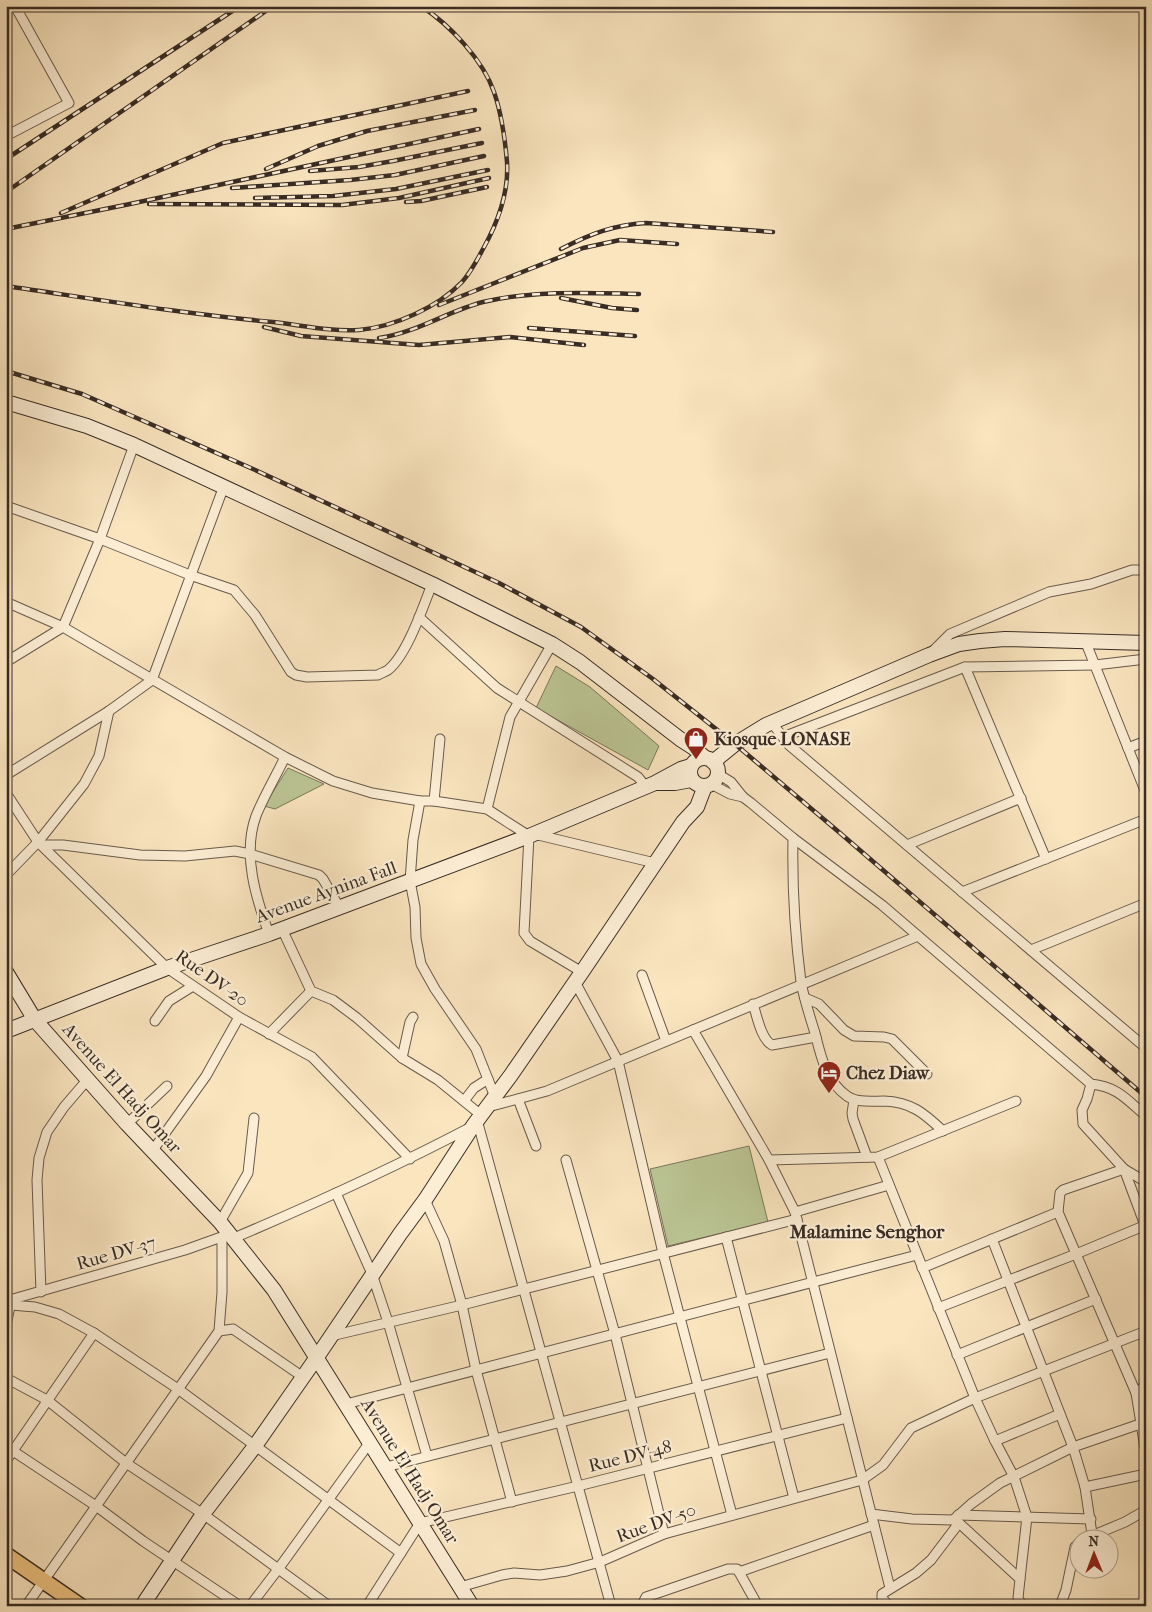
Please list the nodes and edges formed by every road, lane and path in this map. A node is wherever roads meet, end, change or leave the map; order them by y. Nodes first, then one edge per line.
1 (15, 6) edge
2 (6, 136) edge
3 (6, 402) edge
4 (134, 445) junction
5 (224, 486) junction
6 (6, 506) edge
7 (100, 539) junction
8 (1146, 570) edge
9 (190, 575) junction
10 (432, 584) junction
11 (6, 602) edge
12 (419, 617) junction
13 (63, 627) junction
14 (1145, 641) edge
15 (1086, 643) junction
16 (552, 644) junction
17 (930, 655) junction
18 (1146, 659) edge
19 (6, 662) edge
20 (1095, 665) junction
21 (965, 666) junction
22 (152, 680) junction
23 (518, 701) junction
24 (109, 711) junction
25 (772, 723) junction
26 (783, 737) junction
27 (440, 739) dead end
28 (1146, 741) edge
29 (1128, 748) junction
30 (286, 758) junction
31 (703, 773) junction
32 (6, 775) edge
33 (651, 785) junction
34 (6, 793) edge
35 (1146, 793) edge
36 (1020, 798) junction
37 (420, 801) junction
38 (434, 801) junction
39 (486, 809) junction
40 (1146, 819) edge
41 (531, 835) junction
42 (793, 838) junction
43 (40, 843) junction
44 (907, 845) junction
45 (250, 854) junction
46 (1046, 859) junction
47 (655, 863) junction
48 (6, 875) edge
49 (410, 881) junction
50 (962, 892) junction
51 (1146, 903) edge
52 (339, 907) junction
53 (282, 928) junction
54 (269, 934) junction
55 (918, 936) junction
56 (1031, 950) junction
57 (167, 968) junction
58 (6, 972) edge
59 (642, 975) dead end
60 (579, 977) junction
61 (801, 983) junction
62 (193, 986) junction
63 (311, 991) junction
64 (805, 998) junction
65 (753, 1004) junction
66 (238, 1017) junction
67 (413, 1017) dead end
68 (35, 1020) junction
69 (155, 1021) dead end
70 (693, 1030) junction
71 (6, 1031) edge
72 (269, 1034) junction
73 (816, 1037) junction
74 (666, 1041) junction
75 (1146, 1048) edge
76 (402, 1058) junction
77 (618, 1061) junction
78 (927, 1074) dead end
79 (88, 1079) junction
80 (488, 1079) junction
81 (1091, 1084) junction
82 (167, 1086) dead end
83 (518, 1099) junction
84 (464, 1100) junction
85 (854, 1100) junction
86 (1016, 1102) dead end
87 (483, 1113) junction
88 (1146, 1116) edge
89 (254, 1118) dead end
90 (127, 1124) junction
91 (943, 1131) junction
92 (536, 1146) dead end
93 (153, 1150) junction
94 (878, 1157) junction
95 (866, 1158) junction
96 (410, 1159) junction
97 (566, 1160) dead end
98 (769, 1160) junction
99 (1124, 1169) junction
100 (1146, 1182) edge
101 (889, 1185) junction
102 (336, 1193) junction
103 (425, 1200) junction
104 (1058, 1212) junction
105 (796, 1215) junction
106 (220, 1222) junction
107 (1145, 1227) edge
108 (228, 1237) junction
109 (726, 1237) junction
110 (992, 1239) junction
111 (663, 1253) junction
112 (1076, 1254) junction
113 (917, 1255) junction
114 (922, 1268) junction
115 (598, 1270) junction
116 (372, 1274) junction
117 (1008, 1281) junction
118 (813, 1282) junction
119 (524, 1289) junction
120 (41, 1292) junction
121 (1096, 1299) junction
122 (743, 1300) junction
123 (9, 1302) edge
124 (462, 1305) junction
125 (938, 1308) junction
126 (680, 1317) junction
127 (388, 1322) junction
128 (6, 1326) edge
129 (1026, 1327) junction
130 (219, 1331) junction
131 (1146, 1331) edge
132 (94, 1333) junction
133 (615, 1334) junction
134 (331, 1336) junction
135 (1114, 1342) junction
136 (542, 1353) junction
137 (830, 1353) junction
138 (957, 1355) junction
139 (317, 1357) junction
140 (476, 1370) junction
141 (761, 1370) junction
142 (1043, 1371) junction
143 (303, 1377) junction
144 (6, 1378) edge
145 (1146, 1385) edge
146 (698, 1387) junction
147 (406, 1388) junction
148 (178, 1389) junction
149 (1136, 1393) junction
150 (975, 1398) junction
151 (47, 1400) junction
152 (633, 1403) junction
153 (346, 1404) junction
154 (1060, 1414) junction
155 (847, 1418) junction
156 (560, 1422) junction
157 (1140, 1424) junction
158 (778, 1435) junction
159 (495, 1439) junction
160 (995, 1441) junction
161 (370, 1442) junction
162 (255, 1446) junction
163 (1072, 1447) junction
164 (13, 1451) junction
165 (715, 1451) junction
166 (1146, 1454) edge
167 (427, 1456) junction
168 (6, 1461) edge
169 (126, 1463) junction
170 (386, 1467) junction
171 (647, 1469) junction
172 (1146, 1474) edge
173 (1014, 1477) junction
174 (862, 1480) junction
175 (578, 1486) junction
176 (1085, 1487) junction
177 (794, 1498) junction
178 (328, 1500) junction
179 (512, 1502) junction
180 (96, 1506) junction
181 (1146, 1510) edge
182 (203, 1514) junction
183 (871, 1514) junction
184 (732, 1515) junction
185 (1027, 1517) junction
186 (957, 1519) junction
187 (1091, 1519) junction
188 (420, 1523) junction
189 (874, 1525) junction
190 (1092, 1530) edge
191 (1103, 1530) edge
192 (664, 1534) junction
193 (401, 1554) junction
194 (6, 1555) edge
195 (172, 1560) junction
196 (600, 1562) junction
197 (279, 1568) junction
198 (1070, 1571) edge
199 (739, 1572) junction
200 (1020, 1579) junction
201 (43, 1580) junction
202 (460, 1587) junction
203 (890, 1588) junction
204 (471, 1605) edge
205 (26, 1606) edge
206 (80, 1606) edge
207 (142, 1606) edge
208 (240, 1606) edge
209 (250, 1606) edge
210 (329, 1606) edge
211 (367, 1606) edge
212 (611, 1606) edge
213 (644, 1606) edge
214 (758, 1606) edge
215 (889, 1606) edge
216 (1022, 1606) edge
217 (1060, 1606) edge

1 - 2 street
3 - 4 street
4 - 5 street
4 - 7 street
5 - 9 street
5 - 10 street
6 - 7 street
7 - 9 street
7 - 13 street
8 - 17 street
9 - 12 street
9 - 22 street
10 - 12 street
10 - 16 street
11 - 13 street
12 - 23 street
13 - 19 street
13 - 22 street
14 - 15 street, Avenue Aynina Fall
15 - 17 street, Avenue Aynina Fall
15 - 20 street
16 - 23 street
16 - 31 street
17 - 25 street, Avenue Aynina Fall
18 - 20 street
20 - 21 street
20 - 29 street
21 - 26 street
21 - 36 street
22 - 24 street
22 - 30 street
23 - 33 street
23 - 39 street
24 - 32 street
24 - 43 street
25 - 26 street
25 - 31 street, Avenue Aynina Fall
26 - 44 street
27 - 38 street
28 - 29 street
29 - 35 street
30 - 37 street
30 - 45 street
31 - 33 street, Avenue Aynina Fall
31 - 42 street
31 - 47 street
33 - 41 street, Avenue Aynina Fall
34 - 43 street, Rue DV-20
36 - 44 street
36 - 46 street
37 - 38 street
37 - 49 street
38 - 39 street
39 - 41 street
40 - 46 street
41 - 47 street
41 - 49 street, Avenue Aynina Fall
41 - 60 street
42 - 55 street
42 - 61 street
43 - 45 street
43 - 48 street
43 - 57 street, Rue DV-20
44 - 50 street
45 - 52 street
45 - 54 street
46 - 50 street
47 - 60 street
49 - 52 street, Avenue Aynina Fall
49 - 80 street
50 - 56 street
51 - 56 street
52 - 53 street, Avenue Aynina Fall
53 - 54 street, Avenue Aynina Fall
53 - 63 street
54 - 57 street, Avenue Aynina Fall
55 - 61 street, Rue DV-37
55 - 81 street
56 - 75 street
57 - 62 street, Rue DV-20
57 - 68 street, Avenue Aynina Fall
58 - 68 street, Avenue El Hadj Omar
59 - 74 street
60 - 77 street
60 - 87 street
61 - 64 street
61 - 65 street, Rue DV-37
62 - 66 street, Rue DV-20
62 - 69 street
63 - 72 street
63 - 76 street
64 - 73 street
64 - 78 street
65 - 70 street, Rue DV-37
65 - 73 street
66 - 72 street, Rue DV-20
66 - 93 street
67 - 76 street
68 - 71 street, Avenue Aynina Fall
68 - 79 street, Avenue El Hadj Omar
70 - 74 street, Rue DV-37
70 - 98 street
72 - 96 street, Rue DV-20
73 - 85 street
74 - 77 street, Rue DV-37
76 - 84 street
77 - 83 street, Rue DV-37
77 - 111 street
79 - 90 street, Avenue El Hadj Omar
79 - 120 street
80 - 84 street
80 - 87 street
81 - 88 street
81 - 99 street
82 - 90 street
83 - 87 street, Rue DV-37
83 - 92 street
84 - 87 street
85 - 91 street
85 - 95 street
86 - 91 street
87 - 96 street, Rue DV-37
87 - 103 street
87 - 119 street
89 - 106 street
90 - 93 street, Avenue El Hadj Omar
91 - 94 street
93 - 106 street, Avenue El Hadj Omar
94 - 95 street
94 - 101 street
95 - 98 street
96 - 102 street, Rue DV-37
97 - 115 street
98 - 105 street
99 - 100 street
99 - 104 street
99 - 107 street
101 - 105 street
101 - 113 street
102 - 108 street, Rue DV-37
102 - 116 street
103 - 116 street
103 - 124 street
104 - 110 street
104 - 112 street
105 - 109 street
105 - 118 street
106 - 108 street, Avenue El Hadj Omar
107 - 112 street
108 - 120 street, Rue DV-37
108 - 130 street
108 - 139 street, Avenue El Hadj Omar
109 - 111 street
109 - 122 street
110 - 114 street
110 - 117 street
111 - 115 street
111 - 126 street
112 - 117 street
112 - 121 street
113 - 114 street
113 - 118 street
114 - 125 street
115 - 119 street
115 - 133 street
116 - 127 street
116 - 134 street
117 - 125 street
117 - 129 street
118 - 122 street
118 - 137 street
119 - 124 street
119 - 136 street
120 - 123 street, Rue DV-37
121 - 129 street
121 - 135 street
122 - 126 street
122 - 141 street
123 - 128 street
123 - 132 street
124 - 127 street
124 - 140 street
125 - 138 street
126 - 133 street
126 - 146 street
127 - 134 street
127 - 147 street
129 - 138 street
129 - 142 street
130 - 143 street
130 - 148 street
131 - 135 street
132 - 148 street
132 - 151 street
133 - 136 street
133 - 152 street
134 - 139 street
135 - 142 street
135 - 149 street
136 - 140 street
136 - 156 street
137 - 141 street
137 - 155 street
138 - 150 street
139 - 143 street
139 - 153 street, Avenue El Hadj Omar
140 - 147 street
140 - 159 street
141 - 146 street
141 - 158 street
142 - 150 street
142 - 154 street
143 - 162 street
144 - 151 street
145 - 149 street
146 - 152 street
146 - 165 street
147 - 153 street
147 - 167 street
148 - 162 street
148 - 169 street
149 - 157 street
150 - 160 street
150 - 174 street
151 - 164 street
151 - 169 street
152 - 156 street
152 - 171 street
153 - 161 street, Avenue El Hadj Omar
154 - 160 street
154 - 163 street
155 - 158 street, Rue DV-48
155 - 174 street
156 - 159 street
156 - 175 street
157 - 163 street
157 - 166 street
158 - 165 street, Rue DV-48
158 - 177 street
159 - 167 street
159 - 179 street
160 - 173 street
161 - 170 street, Avenue El Hadj Omar
161 - 178 street
162 - 178 street
162 - 182 street
163 - 173 street
163 - 176 street
164 - 168 street
164 - 180 street
165 - 171 street, Rue DV-48
165 - 184 street
167 - 170 street
169 - 180 street
169 - 182 street
170 - 188 street, Avenue El Hadj Omar
171 - 175 street, Rue DV-48
171 - 192 street
172 - 176 street
173 - 185 street
173 - 186 street
174 - 177 street, Rue DV-50
174 - 183 street
175 - 179 street, Rue DV-48
175 - 196 street
176 - 187 street
177 - 184 street, Rue DV-50
178 - 193 street
178 - 197 street
179 - 188 street, Rue DV-48
180 - 195 street
180 - 201 street
181 - 191 street
182 - 195 street
182 - 197 street
183 - 186 street
183 - 189 street
184 - 192 street, Rue DV-50
185 - 186 street
185 - 187 street
185 - 200 street
186 - 200 street
186 - 203 street
187 - 190 street
188 - 193 street
188 - 202 street, Avenue El Hadj Omar
189 - 199 street
189 - 203 street
192 - 196 street, Rue DV-50
193 - 211 street
194 - 201 main road
195 - 207 street
195 - 208 street
196 - 202 street, Rue DV-50
196 - 212 street
197 - 209 street
197 - 210 street
198 - 217 street
199 - 213 street
199 - 214 street
200 - 216 street
201 - 205 street
201 - 206 main road
202 - 204 street, Avenue El Hadj Omar
203 - 215 street

